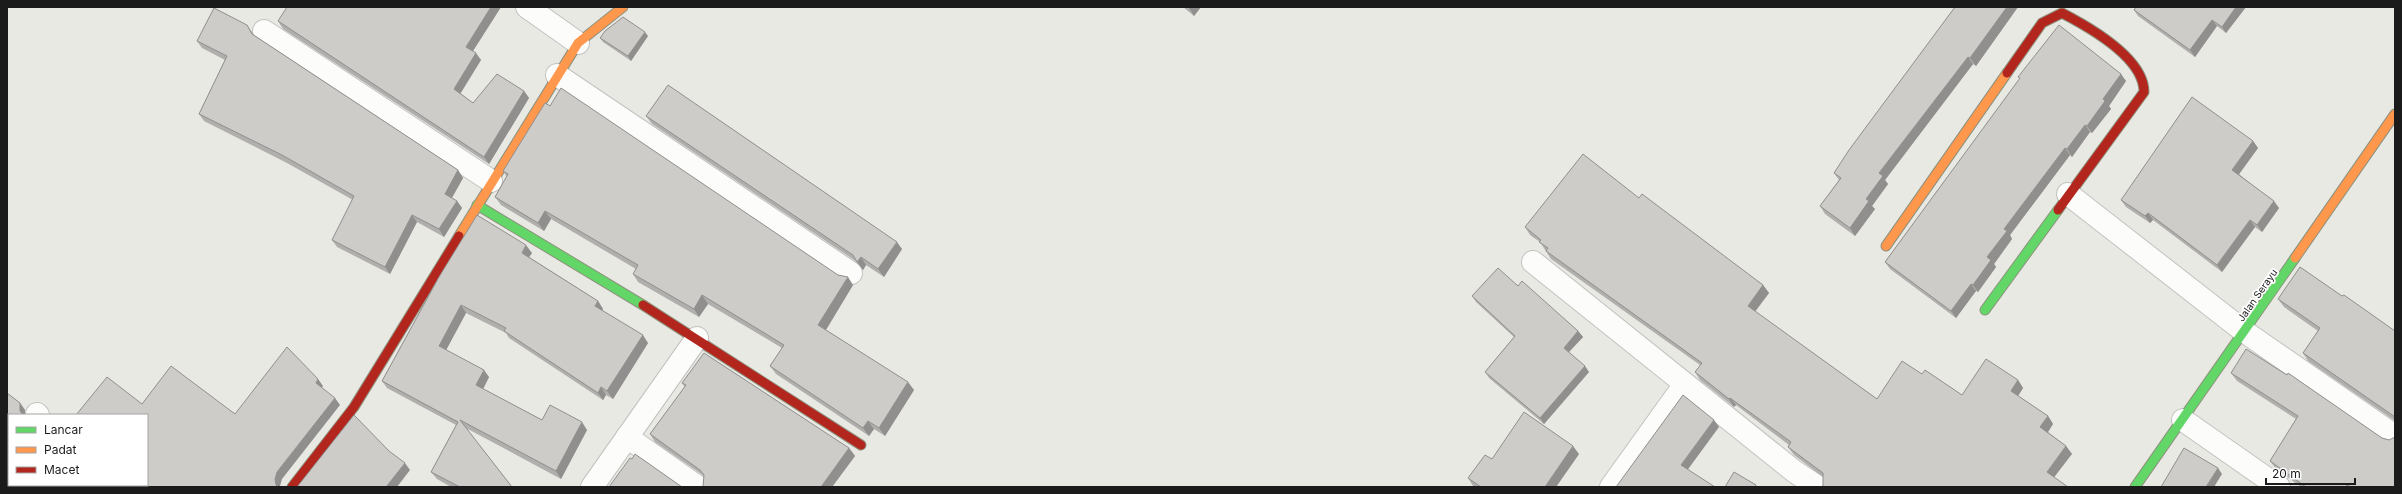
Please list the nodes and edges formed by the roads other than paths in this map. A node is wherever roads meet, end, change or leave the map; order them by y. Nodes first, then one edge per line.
1 (526, 7) edge
2 (623, 7) edge
3 (264, 31) dead end
4 (578, 43) junction
5 (557, 75) junction
6 (2395, 114) edge
7 (491, 181) junction
8 (2068, 194) junction
9 (476, 205) junction
10 (1886, 246) dead end
11 (1533, 262) dead end
12 (851, 273) dead end
13 (1985, 310) dead end
14 (2245, 332) junction
15 (697, 338) junction
16 (1685, 384) junction
17 (2184, 420) junction
18 (2395, 436) edge
19 (627, 437) junction
20 (861, 445) dead end
21 (292, 487) edge
22 (592, 487) edge
23 (698, 487) edge
24 (1610, 487) edge
25 (1818, 487) edge
26 (2135, 487) edge
27 (2279, 487) edge

1 - 4 street
2 - 4 street
3 - 7 street
4 - 5 street
5 - 7 street
5 - 12 street
6 - 14 street, Jalan Serayu
7 - 9 street
8 - 10 street
8 - 13 street
8 - 14 street
9 - 15 street
9 - 21 street
11 - 16 street
14 - 17 street, Jalan Serayu
14 - 18 street
15 - 19 street
15 - 20 street
16 - 24 street
16 - 25 street
17 - 26 street, Jalan Serayu
17 - 27 street
19 - 22 street
19 - 23 street

